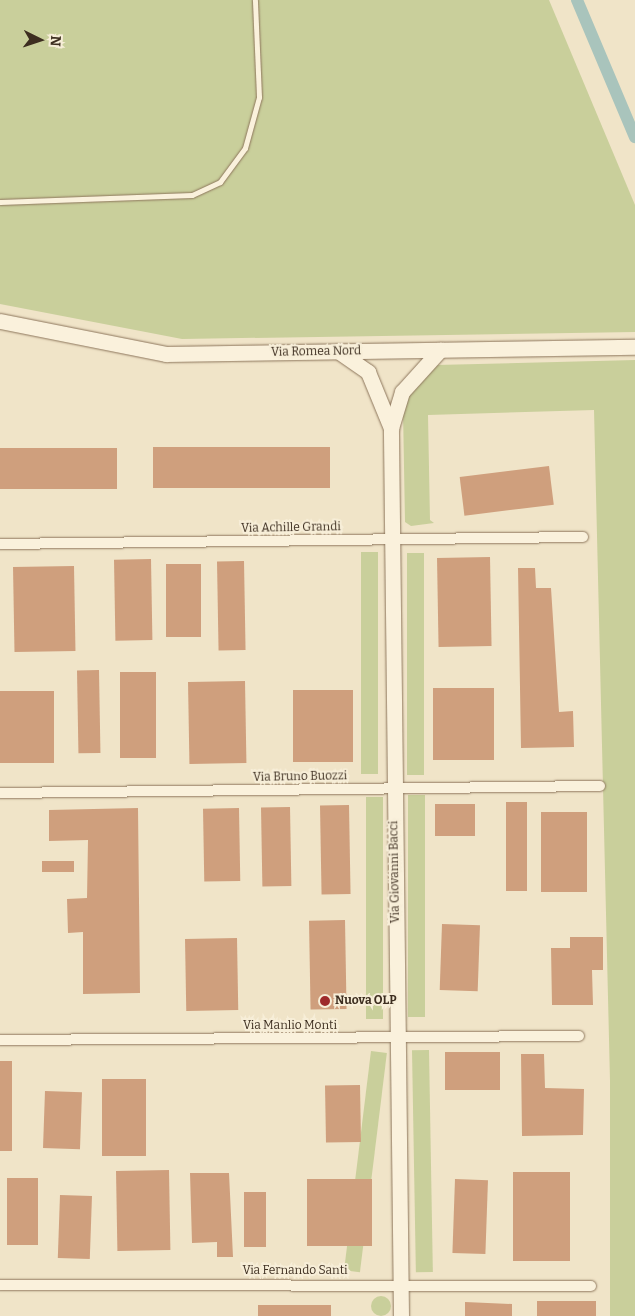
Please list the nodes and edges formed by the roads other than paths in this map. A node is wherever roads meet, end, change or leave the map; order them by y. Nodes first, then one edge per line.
1 (256, 0) edge
2 (0, 202) edge
3 (0, 322) edge
4 (635, 347) edge
5 (440, 350) junction
6 (338, 351) junction
7 (391, 428) junction
8 (583, 537) dead end
9 (391, 540) junction
10 (0, 544) edge
11 (600, 786) dead end
12 (394, 788) junction
13 (0, 793) edge
14 (579, 1036) dead end
15 (397, 1037) junction
16 (0, 1040) edge
17 (400, 1283) junction
18 (0, 1286) edge
19 (591, 1286) dead end
20 (401, 1316) edge

1 - 2 lane
3 - 6 main road, Via Romea Nord
4 - 5 main road, Via Romea Nord
5 - 6 main road, Via Romea Nord
5 - 7 main road, Via Giovanni Bacci
6 - 7 main road, Via Giovanni Bacci
7 - 9 main road, Via Giovanni Bacci
8 - 9 street, Via Achille Grandi
9 - 10 street, Via Achille Grandi
9 - 12 main road, Via Giovanni Bacci
11 - 12 street, Via Bruno Buozzi
12 - 13 street, Via Bruno Buozzi
12 - 15 main road, Via Giovanni Bacci
14 - 15 street, Via Manlio Monti
15 - 16 street, Via Manlio Monti
15 - 17 main road, Via Giovanni Bacci
17 - 18 street, Via Fernando Santi
17 - 19 street, Via Fernando Santi
17 - 20 main road, Via Giovanni Bacci

